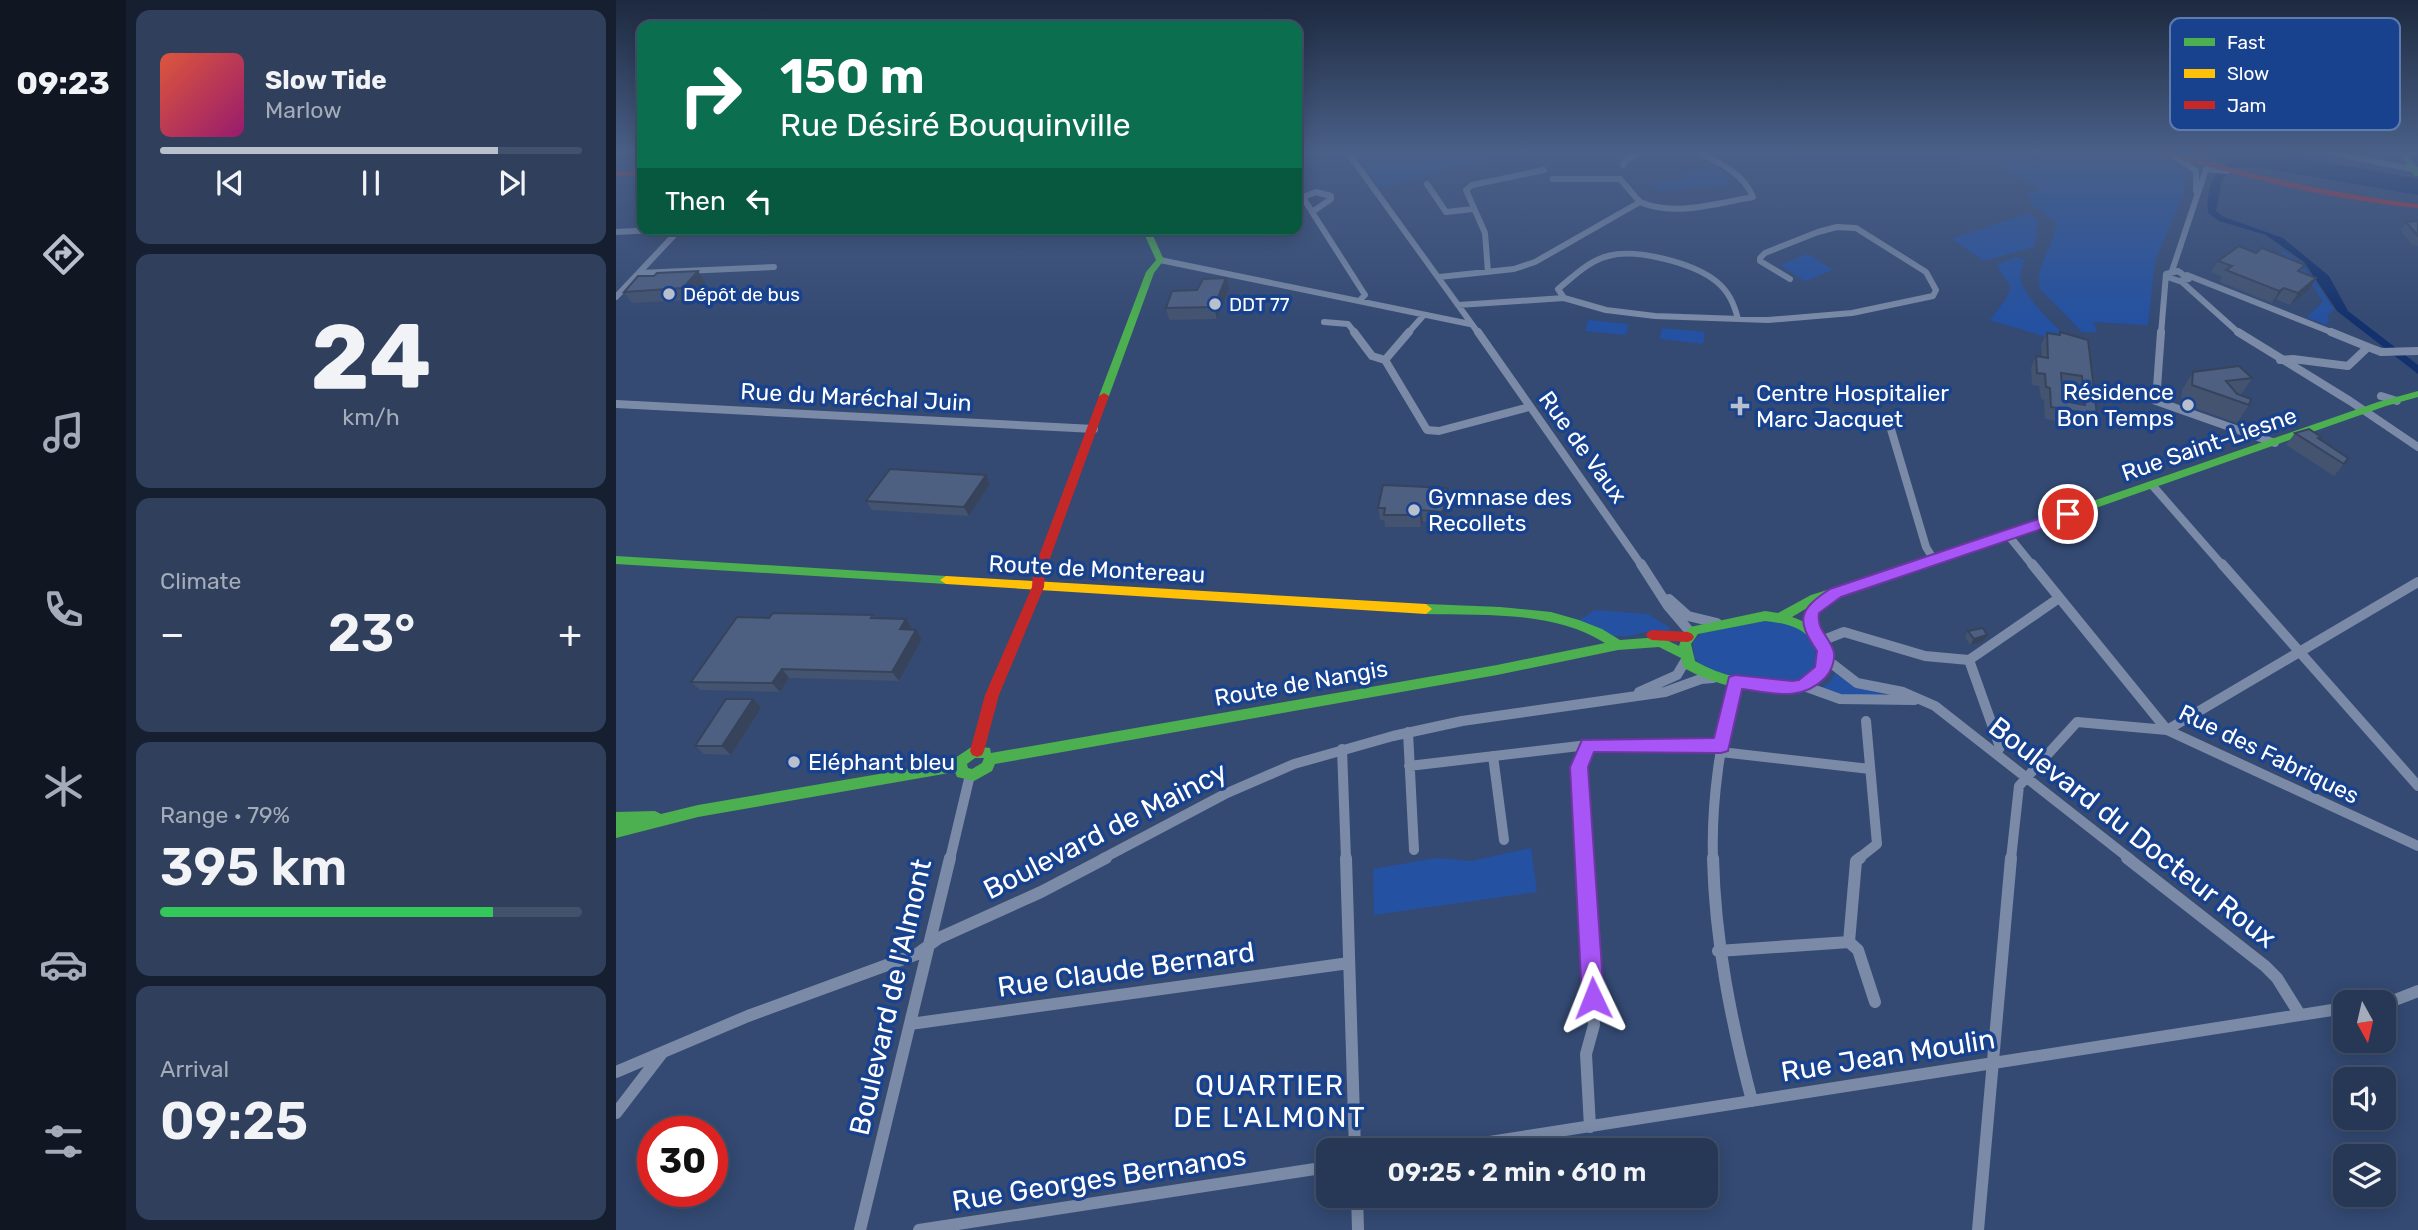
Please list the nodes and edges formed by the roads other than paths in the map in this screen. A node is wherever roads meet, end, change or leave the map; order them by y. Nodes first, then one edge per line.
1 (1309, 207) edge
2 (1319, 207) edge
3 (1388, 207) edge
4 (1443, 207) edge
5 (1631, 207) edge
6 (1652, 207) edge
7 (1681, 207) edge
8 (2193, 207) edge
9 (1473, 209) joint
10 (1312, 212) junction
11 (637, 231) edge
12 (616, 232) edge
13 (674, 235) edge
14 (1148, 235) edge
15 (1160, 260) junction
16 (774, 267) dead end
17 (1488, 272) junction
18 (639, 273) junction
19 (2170, 274) junction
20 (1439, 277) junction
21 (1790, 279) dead end
22 (2185, 279) junction
23 (616, 297) edge
24 (1564, 298) junction
25 (1359, 301) junction
26 (1458, 305) junction
27 (1423, 316) junction
28 (1738, 319) junction
29 (1324, 322) dead end
30 (1471, 324) junction
31 (2368, 347) junction
32 (2418, 351) edge
33 (1385, 359) junction
34 (2283, 360) junction
35 (2418, 394) edge
36 (2381, 396) dead end
37 (2397, 401) junction
38 (616, 404) edge
39 (1529, 407) junction
40 (2364, 411) junction
41 (1880, 420) dead end
42 (1094, 429) junction
43 (2275, 443) junction
44 (2418, 447) edge
45 (2152, 485) junction
46 (2008, 535) junction
47 (616, 560) edge
48 (1934, 560) junction
49 (2418, 582) edge
50 (1038, 587) junction
51 (1835, 593) junction
52 (1662, 594) junction
53 (2059, 598) junction
54 (1781, 617) junction
55 (1719, 623) junction
56 (1574, 625) junction
57 (1812, 631) junction
58 (1689, 635) junction
59 (1821, 642) junction
60 (1618, 645) junction
61 (1584, 652) junction
62 (2300, 652) junction
63 (1686, 656) junction
64 (1826, 659) junction
65 (1969, 660) junction
66 (1715, 678) junction
67 (1734, 685) junction
68 (1804, 686) junction
69 (1636, 694) junction
70 (1923, 701) junction
71 (1866, 721) dead end
72 (2167, 730) junction
73 (1408, 733) junction
74 (1588, 745) junction
75 (1721, 748) junction
76 (1342, 749) junction
77 (977, 751) junction
78 (1996, 754) junction
79 (1493, 756) junction
80 (990, 759) junction
81 (960, 764) junction
82 (1409, 766) junction
83 (1870, 769) junction
84 (970, 775) junction
85 (2025, 778) junction
86 (2418, 786) edge
87 (616, 818) edge
88 (666, 818) junction
89 (616, 831) edge
90 (1504, 840) dead end
91 (2418, 848) edge
92 (1414, 850) dead end
93 (1849, 942) junction
94 (927, 947) junction
95 (1718, 951) junction
96 (1349, 963) junction
97 (2418, 991) edge
98 (2396, 997) edge
99 (1875, 1002) dead end
100 (2333, 1010) edge
101 (2300, 1015) junction
102 (910, 1024) junction
103 (663, 1052) junction
104 (1994, 1063) junction
105 (616, 1072) edge
106 (1752, 1101) junction
107 (616, 1113) edge
108 (1590, 1127) junction
109 (1356, 1138) edge
110 (1517, 1138) edge
111 (1316, 1169) edge
112 (1357, 1208) edge
113 (860, 1230) edge
114 (919, 1230) edge
115 (1358, 1230) edge
116 (1978, 1230) edge

1 - 10 street
2 - 10 street
3 - 20 street, Rue de Vaux
4 - 9 street
5 - 17 street
6 - 7 street
8 - 19 street
9 - 17 street
10 - 25 street
11 - 12 street
13 - 18 street
14 - 15 main road
15 - 25 street
15 - 42 main road
16 - 18 street
17 - 20 street
18 - 23 street
19 - 22 street
19 - 43 street
20 - 26 street, Rue de Vaux
21 - 28 street
22 - 31 street
22 - 34 street
24 - 26 street
24 - 28 street
24 - 28 street
25 - 27 street
26 - 30 street, Rue de Vaux
27 - 30 street
27 - 33 street
29 - 33 street
30 - 39 street, Rue de Vaux
31 - 32 street
31 - 34 street
33 - 39 street
34 - 40 street
35 - 37 main road, Rue Saint-Liesne
36 - 37 street
37 - 40 main road, Rue Saint-Liesne
38 - 42 street, Rue du Maréchal Juin
39 - 52 street, Rue de Vaux
40 - 43 main road, Rue Saint-Liesne
40 - 44 street
41 - 48 street
42 - 50 main road
43 - 45 main road, Rue Saint-Liesne
45 - 46 main road, Rue Saint-Liesne
45 - 62 street
46 - 48 main road, Rue Saint-Liesne
46 - 53 street, Rue des Fabriques
47 - 50 main road, Route de Montereau
48 - 51 main road, Rue Saint-Liesne
49 - 62 street
50 - 56 main road, Route de Montereau
50 - 77 main road
51 - 54 main road, Rue Saint-Liesne
51 - 57 main road, Rue Saint-Liesne
52 - 55 street, Rue de Vaux
52 - 58 street, Rue de Vaux
53 - 65 street
53 - 72 street, Rue des Fabriques
54 - 55 main road, Route de Nangis
54 - 57 main road
55 - 58 main road, Route de Nangis
56 - 60 main road, Route de Montereau
56 - 61 main road
57 - 59 main road
58 - 60 main road, Route de Nangis
58 - 63 main road
59 - 64 main road
59 - 65 street
60 - 61 main road, Route de Nangis
60 - 63 main road, Route de Nangis
61 - 80 main road, Route de Nangis
62 - 72 street
62 - 86 street
63 - 66 main road, Route de Nangis
63 - 69 street, Boulevard de Maincy
64 - 68 main road
64 - 70 street, Boulevard du Docteur Roux
65 - 78 street
66 - 67 main road
66 - 69 street, Boulevard de Maincy
67 - 68 main road
67 - 75 street
68 - 70 street
69 - 73 street, Boulevard de Maincy
70 - 78 street, Boulevard du Docteur Roux
71 - 83 street
72 - 85 street
72 - 91 street, Rue des Fabriques
73 - 76 street, Boulevard de Maincy
73 - 82 street
74 - 75 street
74 - 79 street
74 - 108 street
75 - 83 street
75 - 95 street
76 - 94 street, Boulevard de Maincy
76 - 96 street
77 - 80 main road
77 - 81 main road
78 - 85 street, Boulevard du Docteur Roux
79 - 82 street
79 - 90 street
80 - 84 main road
81 - 84 main road
81 - 88 main road
82 - 92 street
83 - 93 street
84 - 94 street, Boulevard de l'Almont
85 - 101 street, Boulevard du Docteur Roux
85 - 104 street
87 - 88 main road
88 - 89 main road
93 - 95 street
93 - 99 street
94 - 102 street, Boulevard de l'Almont
94 - 103 street, Boulevard de Maincy
95 - 106 street
96 - 102 street, Rue Claude Bernard
96 - 109 street
97 - 98 street
100 - 101 street, Rue Jean Moulin
101 - 104 street, Rue Jean Moulin
102 - 113 street, Boulevard de l'Almont
103 - 105 street, Boulevard de Maincy
103 - 107 street
104 - 106 street, Rue Jean Moulin
104 - 116 street
106 - 108 street, Rue Jean Moulin
108 - 110 street, Rue Jean Moulin
111 - 114 street, Rue Georges Bernanos
112 - 115 street

